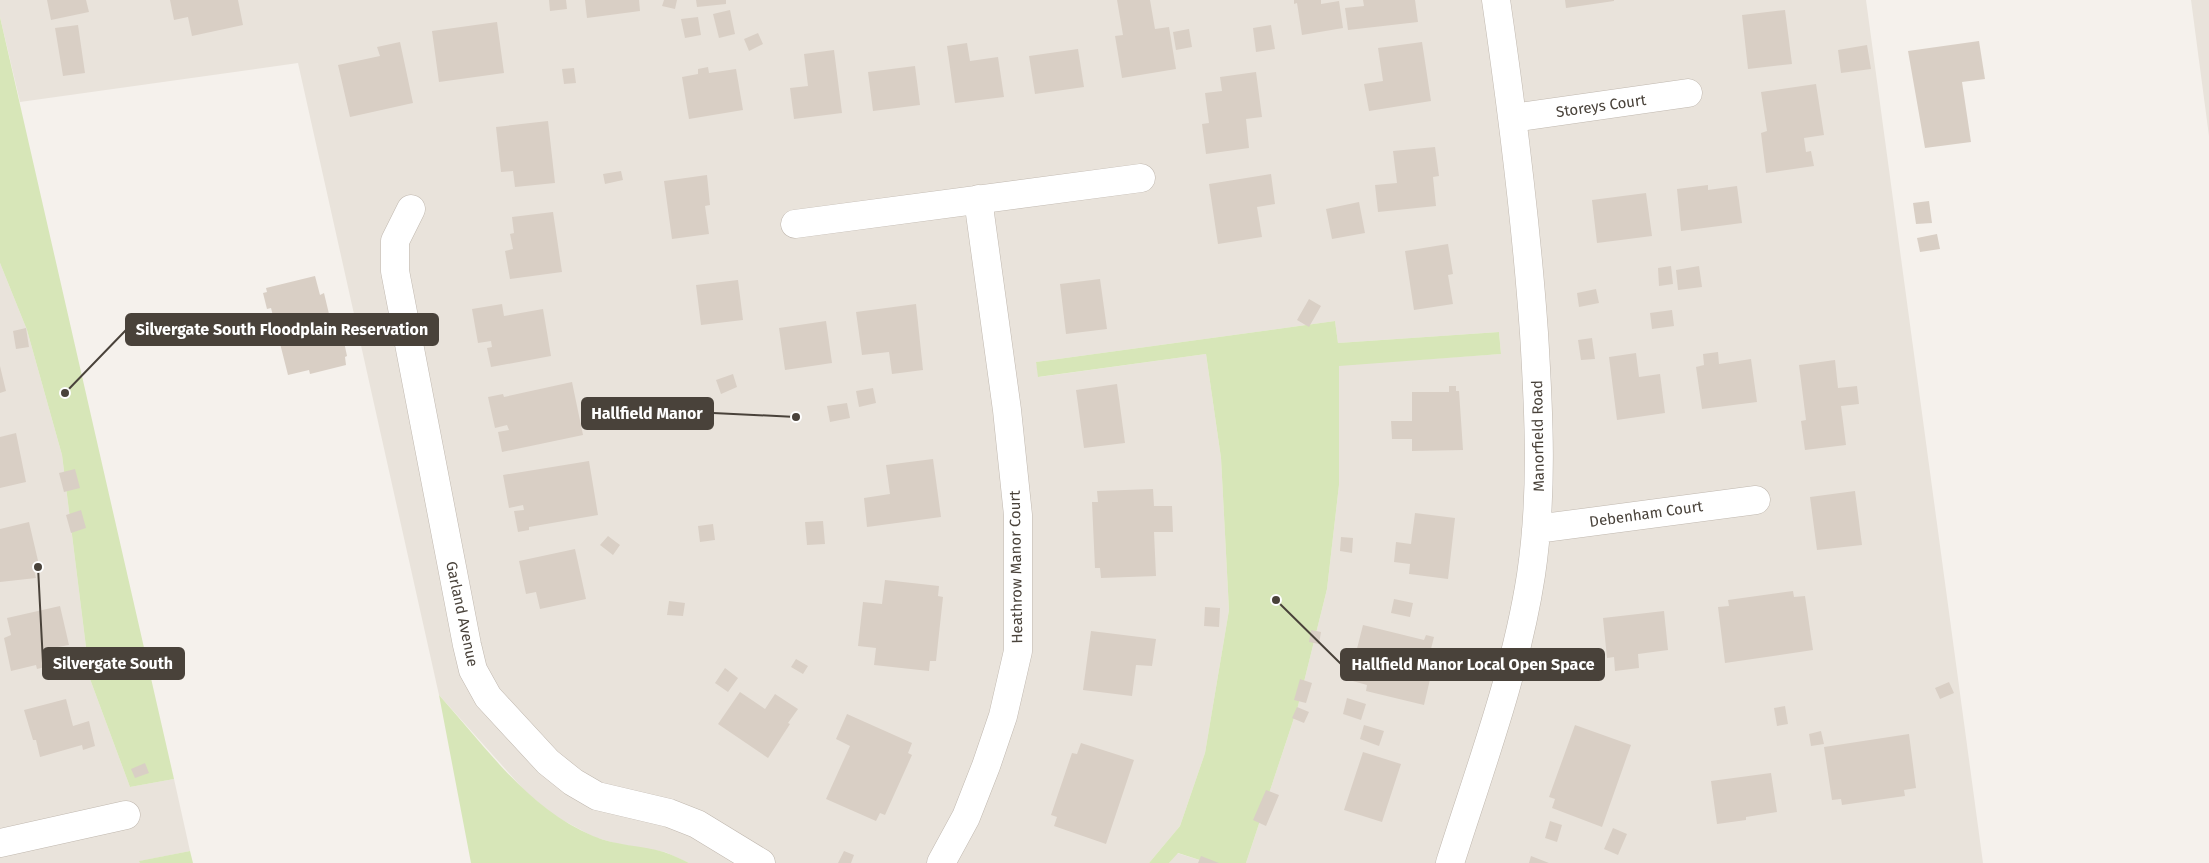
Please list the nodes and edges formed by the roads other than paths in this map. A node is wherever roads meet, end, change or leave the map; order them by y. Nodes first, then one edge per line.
1 (1496, 0) edge
2 (1688, 94) dead end
3 (1513, 118) junction
4 (1141, 178) dead end
5 (978, 199) junction
6 (411, 208) dead end
7 (795, 224) dead end
8 (1756, 500) dead end
9 (1536, 529) junction
10 (126, 815) dead end
11 (0, 843) edge
12 (761, 863) edge
13 (941, 863) edge
14 (1450, 863) edge

1 - 3 street, Manorfield Road
2 - 3 street, Storeys Court
3 - 9 street, Manorfield Road
4 - 5 street
5 - 7 street
5 - 13 street, Heathrow Manor Court
6 - 12 street, Garland Avenue
8 - 9 street, Debenham Court
9 - 14 street, Manorfield Road
10 - 11 street

